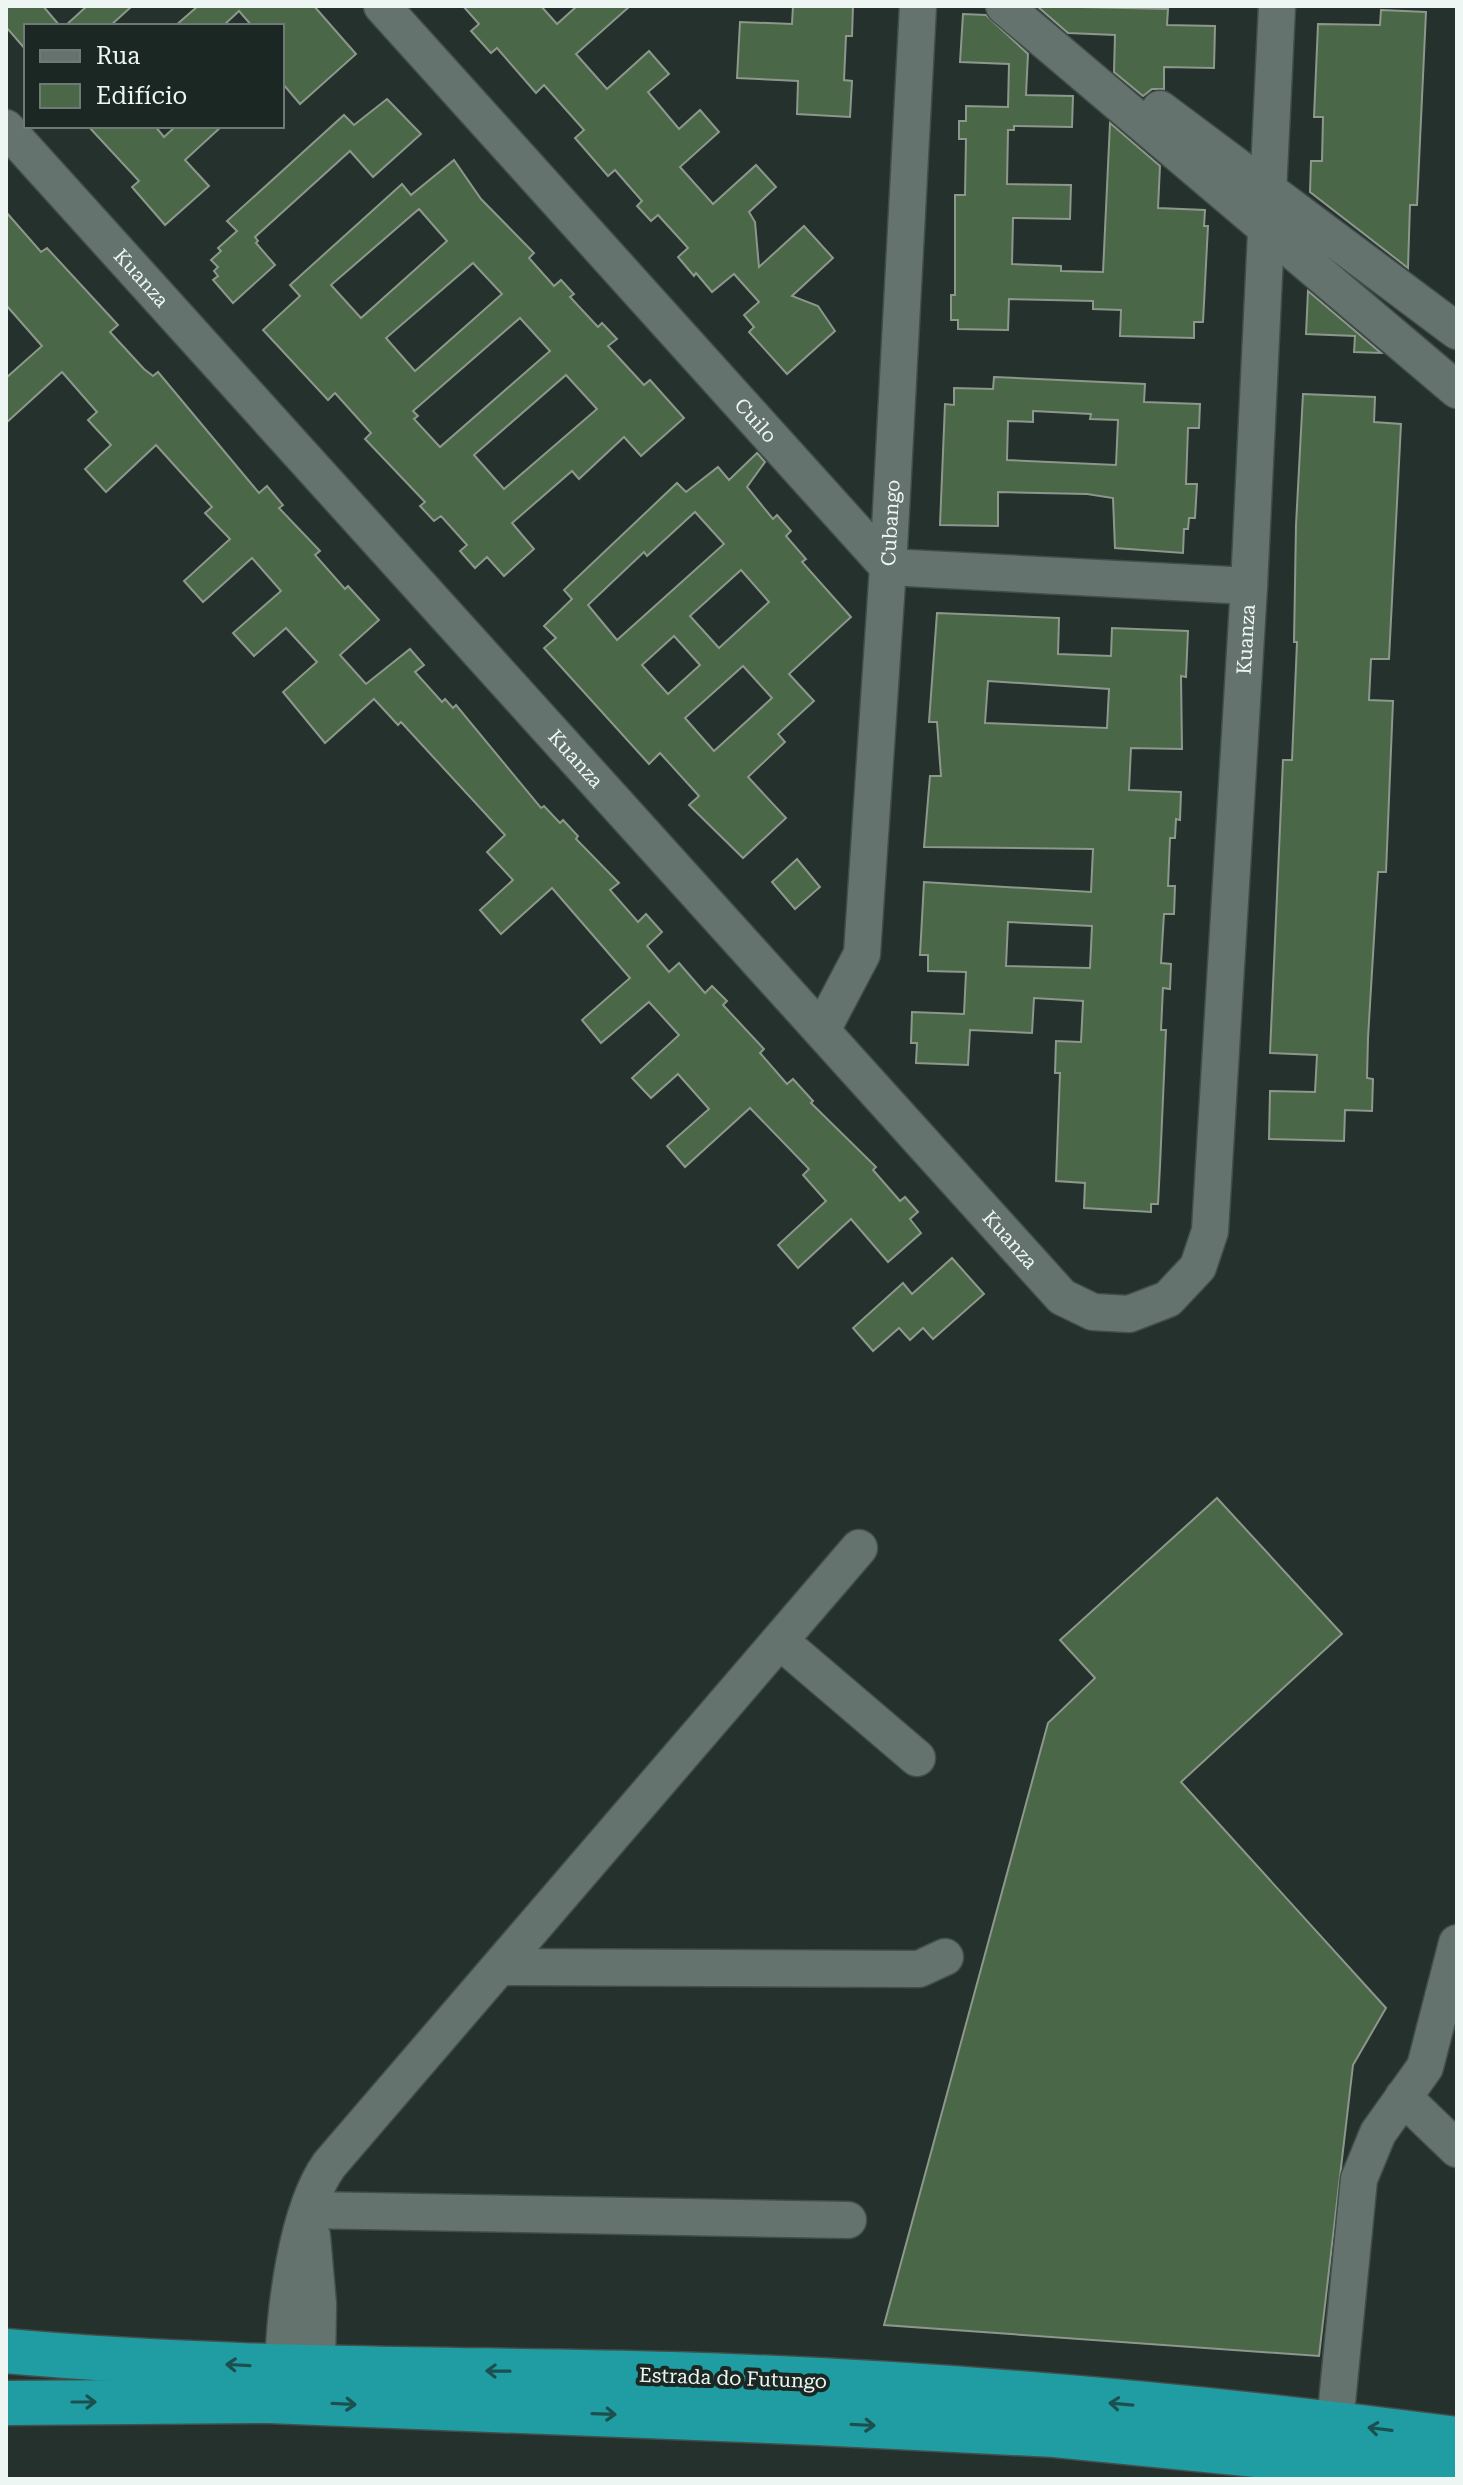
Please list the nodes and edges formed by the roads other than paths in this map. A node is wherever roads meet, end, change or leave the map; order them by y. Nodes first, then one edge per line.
1 (382, 6) edge
2 (918, 6) edge
3 (1004, 6) edge
4 (1022, 6) edge
5 (1277, 6) edge
6 (6, 128) edge
7 (1457, 331) edge
8 (1457, 390) edge
9 (888, 567) junction
10 (1249, 586) junction
11 (822, 1030) junction
12 (859, 1548) dead end
13 (780, 1641) junction
14 (917, 1758) dead end
15 (1457, 1943) edge
16 (945, 1957) dead end
17 (500, 1967) junction
18 (1403, 2097) junction
19 (1457, 2149) edge
20 (309, 2210) junction
21 (848, 2220) dead end
22 (6, 2351) edge
23 (300, 2368) junction
24 (6, 2403) edge
25 (1335, 2423) junction
26 (1457, 2439) edge
27 (1457, 2475) edge

1 - 9 street, Cuilo
2 - 9 street, Cubango
3 - 8 street
4 - 7 street
5 - 10 street, Kuanza
6 - 11 street, Kuanza
9 - 10 street
9 - 11 street, Cubango
10 - 11 street, Kuanza
12 - 13 street
13 - 14 street
13 - 17 street
15 - 18 street
16 - 17 street
17 - 20 street
18 - 19 street
18 - 25 street
20 - 21 street
20 - 23 street
23 -> 22 highway, Estrada do Futungo
25 -> 23 highway, Estrada do Futungo
24 -> 27 highway, Estrada do Futungo
26 -> 25 highway, Estrada do Futungo

